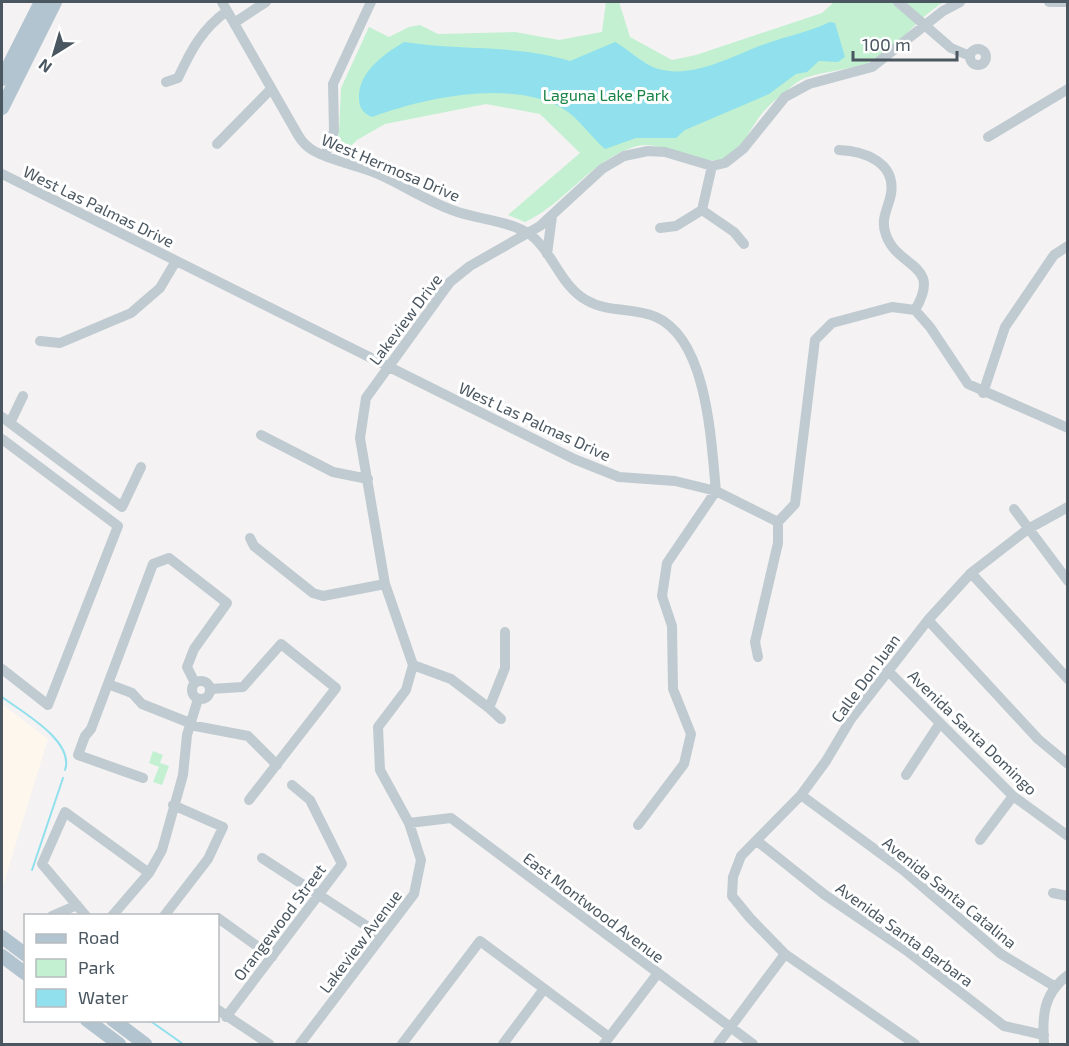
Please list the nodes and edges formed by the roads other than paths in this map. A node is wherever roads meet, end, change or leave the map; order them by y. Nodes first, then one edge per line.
1 (40, 2) edge
2 (54, 2) edge
3 (266, 2) edge
4 (371, 2) edge
5 (898, 2) edge
6 (960, 2) edge
7 (1049, 2) edge
8 (1065, 2) edge
9 (225, 6) edge
10 (234, 23) junction
11 (926, 25) junction
12 (970, 56) dead end
13 (2, 79) edge
14 (166, 82) dead end
15 (271, 89) junction
16 (1068, 89) edge
17 (2, 108) edge
18 (988, 136) dead end
19 (217, 144) dead end
20 (839, 150) dead end
21 (325, 156) junction
22 (712, 166) junction
23 (2, 174) edge
24 (702, 210) junction
25 (552, 216) junction
26 (660, 228) dead end
27 (527, 232) junction
28 (744, 244) dead end
29 (1068, 246) edge
30 (547, 254) junction
31 (176, 261) junction
32 (915, 310) junction
33 (40, 341) dead end
34 (387, 367) junction
35 (983, 393) junction
36 (23, 396) dead end
37 (6, 420) edge
38 (1068, 428) edge
39 (261, 435) dead end
40 (2, 439) edge
41 (141, 467) dead end
42 (368, 478) junction
43 (717, 491) junction
44 (1014, 509) dead end
45 (1065, 509) edge
46 (778, 522) junction
47 (1028, 529) junction
48 (250, 538) dead end
49 (970, 573) junction
50 (1068, 581) edge
51 (385, 584) junction
52 (928, 621) junction
53 (505, 632) dead end
54 (758, 657) dead end
55 (413, 665) junction
56 (2, 669) edge
57 (887, 670) junction
58 (1068, 679) edge
59 (195, 683) junction
60 (108, 684) junction
61 (210, 689) junction
62 (198, 699) junction
63 (489, 708) junction
64 (501, 719) dead end
65 (940, 723) junction
66 (190, 724) junction
67 (1068, 764) edge
68 (277, 765) junction
69 (906, 775) dead end
70 (143, 778) dead end
71 (292, 785) dead end
72 (801, 795) junction
73 (1013, 796) junction
74 (249, 800) dead end
75 (173, 805) junction
76 (409, 823) junction
77 (638, 825) dead end
78 (1068, 836) edge
79 (980, 840) dead end
80 (757, 841) junction
81 (262, 858) dead end
82 (149, 873) junction
83 (1053, 892) dead end
84 (317, 896) junction
85 (1068, 896) edge
86 (78, 905) junction
87 (55, 914) edge
88 (86, 914) edge
89 (113, 914) edge
90 (165, 914) edge
91 (219, 919) edge
92 (382, 936) junction
93 (2, 938) edge
94 (24, 954) edge
95 (785, 954) junction
96 (2, 956) edge
97 (272, 957) junction
98 (24, 972) edge
99 (658, 973) junction
100 (1068, 975) edge
101 (1054, 986) junction
102 (544, 989) junction
103 (222, 1014) edge
104 (90, 1022) edge
105 (116, 1022) edge
106 (730, 1028) junction
107 (1044, 1040) edge
108 (607, 1041) edge
109 (119, 1044) edge
110 (145, 1044) edge
111 (269, 1044) edge
112 (300, 1044) edge
113 (402, 1044) edge
114 (503, 1044) edge
115 (718, 1044) edge
116 (753, 1044) edge
117 (915, 1044) edge

1 - 13 main road
2 - 17 main road
3 - 10 street
4 - 21 street
5 - 11 street
6 - 11 street
7 - 8 street
9 - 10 street, West Hermosa Drive
9 - 14 street
10 - 15 street, West Hermosa Drive
11 - 12 street
11 - 22 street
15 - 19 street
15 - 21 street, West Hermosa Drive
16 - 18 street
20 - 32 street
21 - 27 street, West Hermosa Drive
22 - 24 street
22 - 25 street, Lakeview Drive
23 - 31 street, West Las Palmas Drive
24 - 26 street
24 - 28 street
25 - 27 street, Lakeview Drive
25 - 30 street
27 - 30 street
27 - 34 street, Lakeview Drive
29 - 35 street
30 - 43 street
31 - 33 street
31 - 34 street, West Las Palmas Drive
32 - 35 street
32 - 46 street
34 - 42 street, Lakeview Drive
34 - 43 street, West Las Palmas Drive
35 - 38 street
36 - 37 street
37 - 41 street
39 - 42 street
40 - 56 street
42 - 51 street, Lakeview Drive
43 - 46 street, West Las Palmas Drive
43 - 77 street
44 - 47 street
45 - 47 street, Calle Don Juan
46 - 54 street
47 - 49 street, Calle Don Juan
47 - 50 street
48 - 51 street
49 - 52 street, Calle Don Juan
49 - 58 street
51 - 55 street, Lakeview Drive
52 - 57 street, Calle Don Juan
52 - 67 street
53 - 63 street
55 - 63 street
55 - 76 street, Lakeview Avenue
57 - 65 street, Avenida Santa Domingo
57 - 72 street, Calle Don Juan
59 - 60 street
59 - 61 street
59 - 62 street
60 - 66 street
60 - 70 street
61 - 62 street
61 - 68 street
62 - 66 street
63 - 64 street
65 - 69 street
65 - 73 street, Avenida Santa Domingo
66 - 68 street
66 - 75 street
68 - 74 street
71 - 84 street, Orangewood Street
72 - 80 street, Calle Don Juan
72 - 101 street, Avenida Santa Catalina
73 - 78 street, Avenida Santa Domingo
73 - 79 street
75 - 82 street
75 - 90 street
76 - 92 street, Lakeview Avenue
76 - 99 street, East Montwood Avenue
80 - 95 street, Calle Don Juan
80 - 107 street, Avenida Santa Barbara
81 - 84 street
82 - 86 street
82 - 89 street
83 - 85 street
84 - 92 street
84 - 97 street, Orangewood Street
86 - 87 street
86 - 88 street
91 - 97 street
92 - 112 street, Lakeview Avenue
93 - 94 main road
95 - 106 street
95 - 117 street
96 - 98 main road
97 - 103 street, Orangewood Street
99 - 106 street, East Montwood Avenue
99 - 108 street
100 - 101 street
101 - 107 street
102 - 108 street
102 - 113 street
102 - 114 street
103 - 111 street
104 - 109 main road
105 - 110 main road
106 - 115 street
106 - 116 street, East Montwood Avenue

